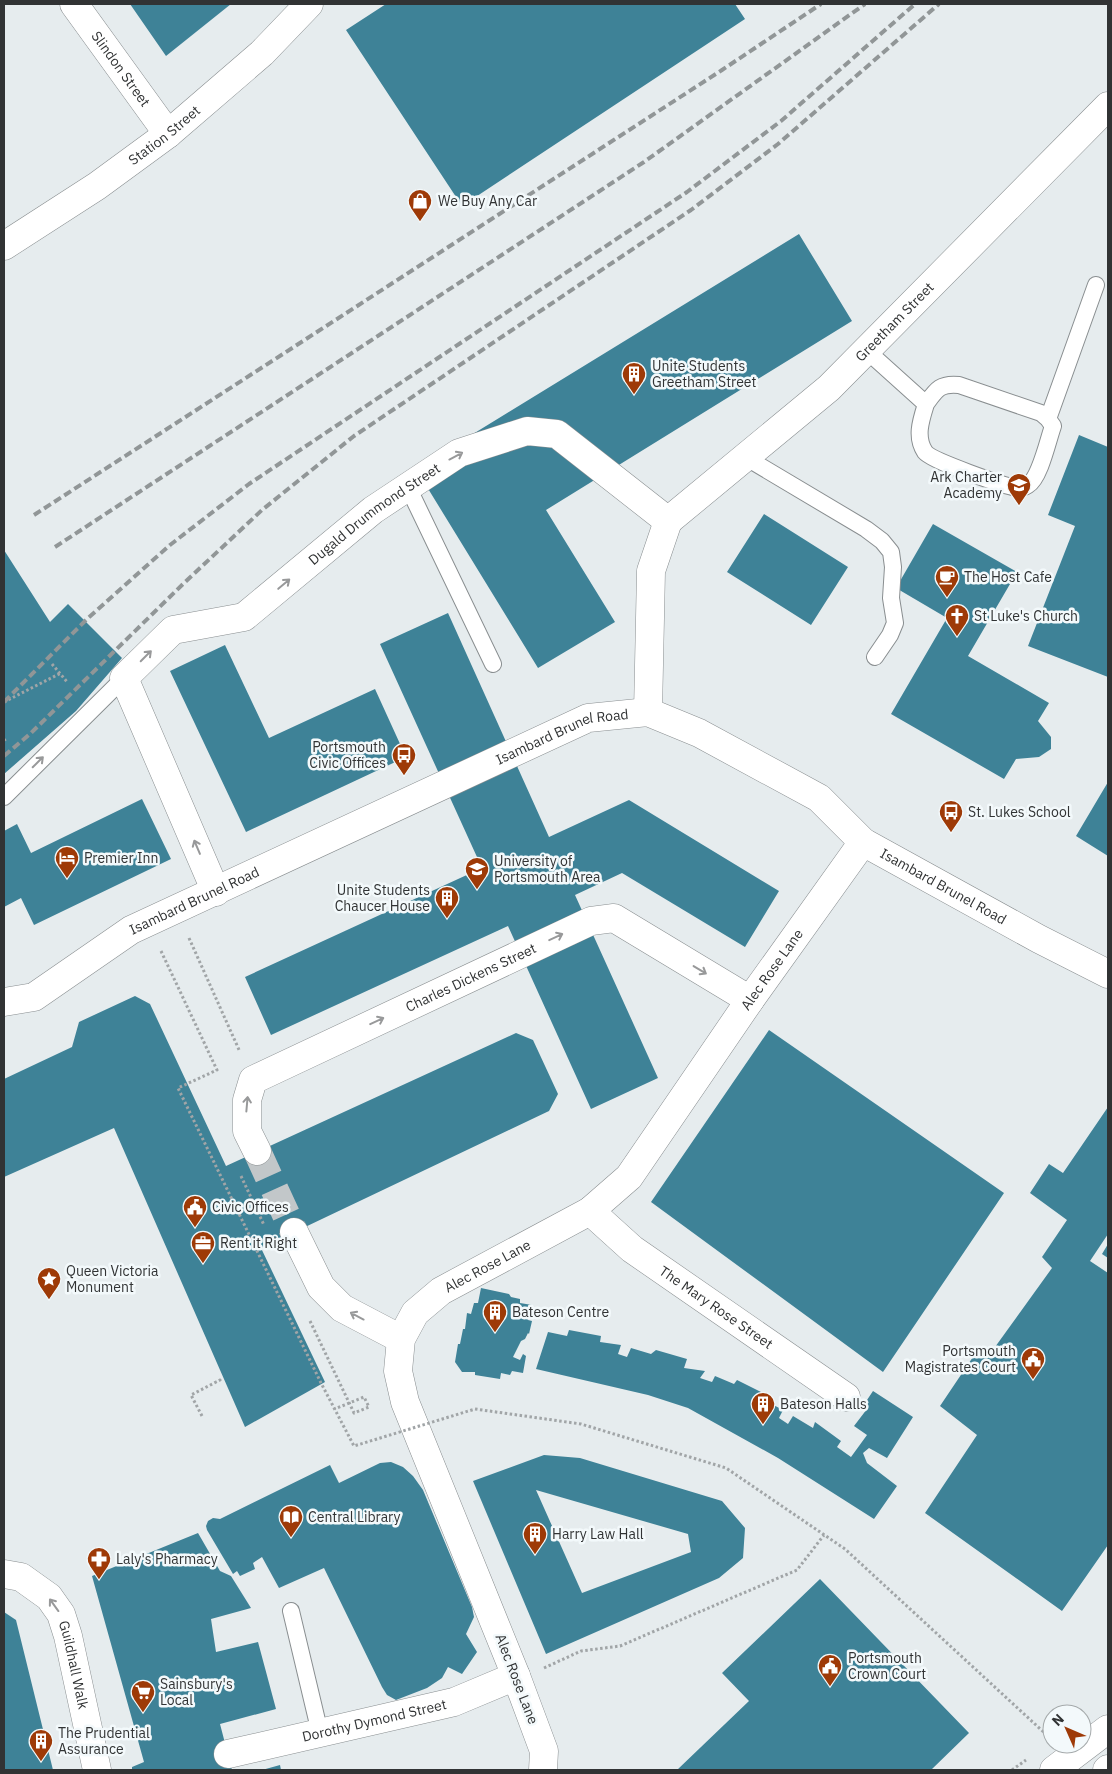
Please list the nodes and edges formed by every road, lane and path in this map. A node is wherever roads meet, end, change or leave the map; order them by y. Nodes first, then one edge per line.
1 (74, 4) edge
2 (309, 4) edge
3 (1108, 106) edge
4 (168, 134) junction
5 (4, 246) edge
6 (1096, 285) dead end
7 (866, 350) junction
8 (926, 404) junction
9 (1048, 419) junction
10 (745, 458) junction
11 (408, 487) junction
12 (668, 521) junction
13 (875, 657) dead end
14 (52, 664) dead end
15 (493, 664) dead end
16 (60, 673) junction
17 (124, 678) junction
18 (68, 683) dead end
19 (4, 702) edge
20 (648, 712) junction
21 (4, 797) edge
22 (863, 842) junction
23 (216, 892) junction
24 (189, 938) dead end
25 (161, 951) dead end
26 (1108, 974) edge
27 (750, 1000) junction
28 (4, 1002) edge
29 (253, 1080) junction
30 (257, 1151) tunnel mouth
31 (590, 1211) junction
32 (294, 1232) tunnel mouth
33 (401, 1338) junction
34 (216, 1382) dead end
35 (846, 1397) dead end
36 (335, 1409) junction
37 (354, 1413) dead end
38 (202, 1416) dead end
39 (824, 1535) junction
40 (13, 1575) edge
41 (291, 1611) dead end
42 (517, 1678) junction
43 (1108, 1729) edge
44 (1042, 1730) edge
45 (320, 1733) junction
46 (228, 1754) dead end
47 (97, 1770) edge
48 (543, 1770) edge
49 (1054, 1770) edge

1 - 4 street, Slindon Street
2 - 4 street, Station Street
3 - 7 street, Greetham Street
4 - 5 street, Station Street
6 - 9 lane
7 - 8 lane
7 - 10 street, Greetham Street
8 - 9 lane
8 - 9 lane
10 - 12 street, Greetham Street
10 - 13 lane
11 -> 12 street, Dugald Drummond Street
11 - 15 lane
17 -> 11 street, Dugald Drummond Street
12 - 20 street
14 - 16 path
16 - 18 path
16 - 19 path
21 -> 17 lane
23 -> 17 street
20 - 22 street, Isambard Brunel Road
20 - 23 street, Isambard Brunel Road
22 - 26 street, Isambard Brunel Road
22 - 27 street, Alec Rose Lane
23 - 28 street, Isambard Brunel Road
24 - 29 path
25 - 36 path, bridge
29 -> 27 street, Charles Dickens Street
27 - 31 street, Alec Rose Lane
30 -> 29 street
31 - 33 street, Alec Rose Lane
31 - 35 street, The Mary Rose Street
33 -> 32 street
33 - 42 street, Alec Rose Lane
34 - 38 path
36 - 37 path
36 - 39 path, bridge
39 - 42 path
39 - 44 path
47 -> 40 street, Guildhall Walk
41 - 45 lane
42 - 45 street, Dorothy Dymond Street
42 - 48 street, Alec Rose Lane
43 - 49 street
45 - 46 street, Dorothy Dymond Street

